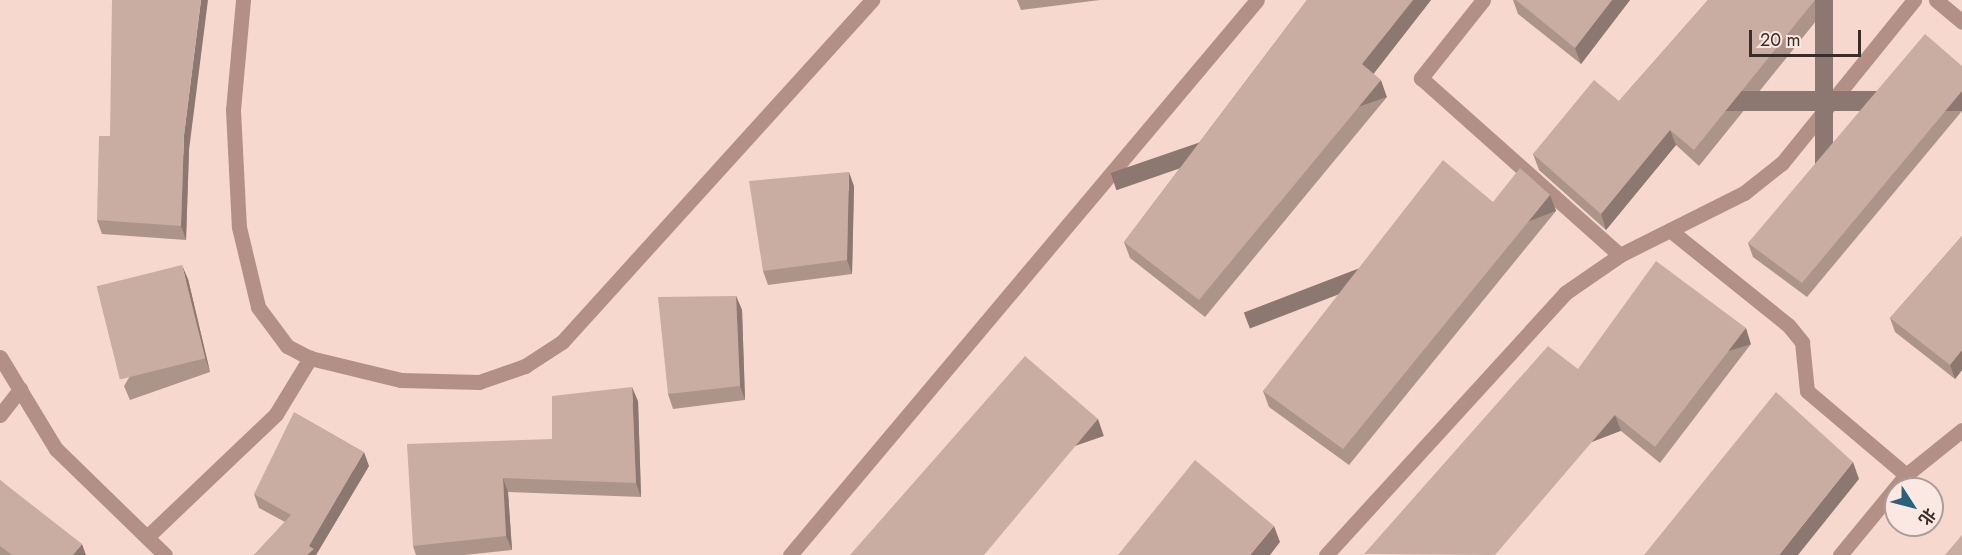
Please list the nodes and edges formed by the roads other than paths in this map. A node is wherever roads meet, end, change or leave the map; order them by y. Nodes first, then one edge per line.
1 (243, 0) edge
2 (872, 0) edge
3 (1257, 0) edge
4 (1483, 0) edge
5 (1914, 0) edge
6 (1936, 0) edge
7 (1962, 22) edge
8 (1671, 231) junction
9 (1620, 255) junction
10 (0, 357) edge
11 (310, 358) junction
12 (20, 389) junction
13 (0, 415) edge
14 (1962, 430) edge
15 (1906, 475) junction
16 (147, 537) junction
17 (165, 555) edge
18 (790, 555) edge
19 (1326, 555) edge
20 (1840, 555) edge

1 - 11 street
2 - 11 street
3 - 18 street
4 - 9 street
5 - 8 street
6 - 7 street
8 - 9 street
8 - 15 street
9 - 19 street
10 - 12 street
11 - 16 street
12 - 13 street
12 - 16 street
14 - 15 street
15 - 20 street
16 - 17 street

